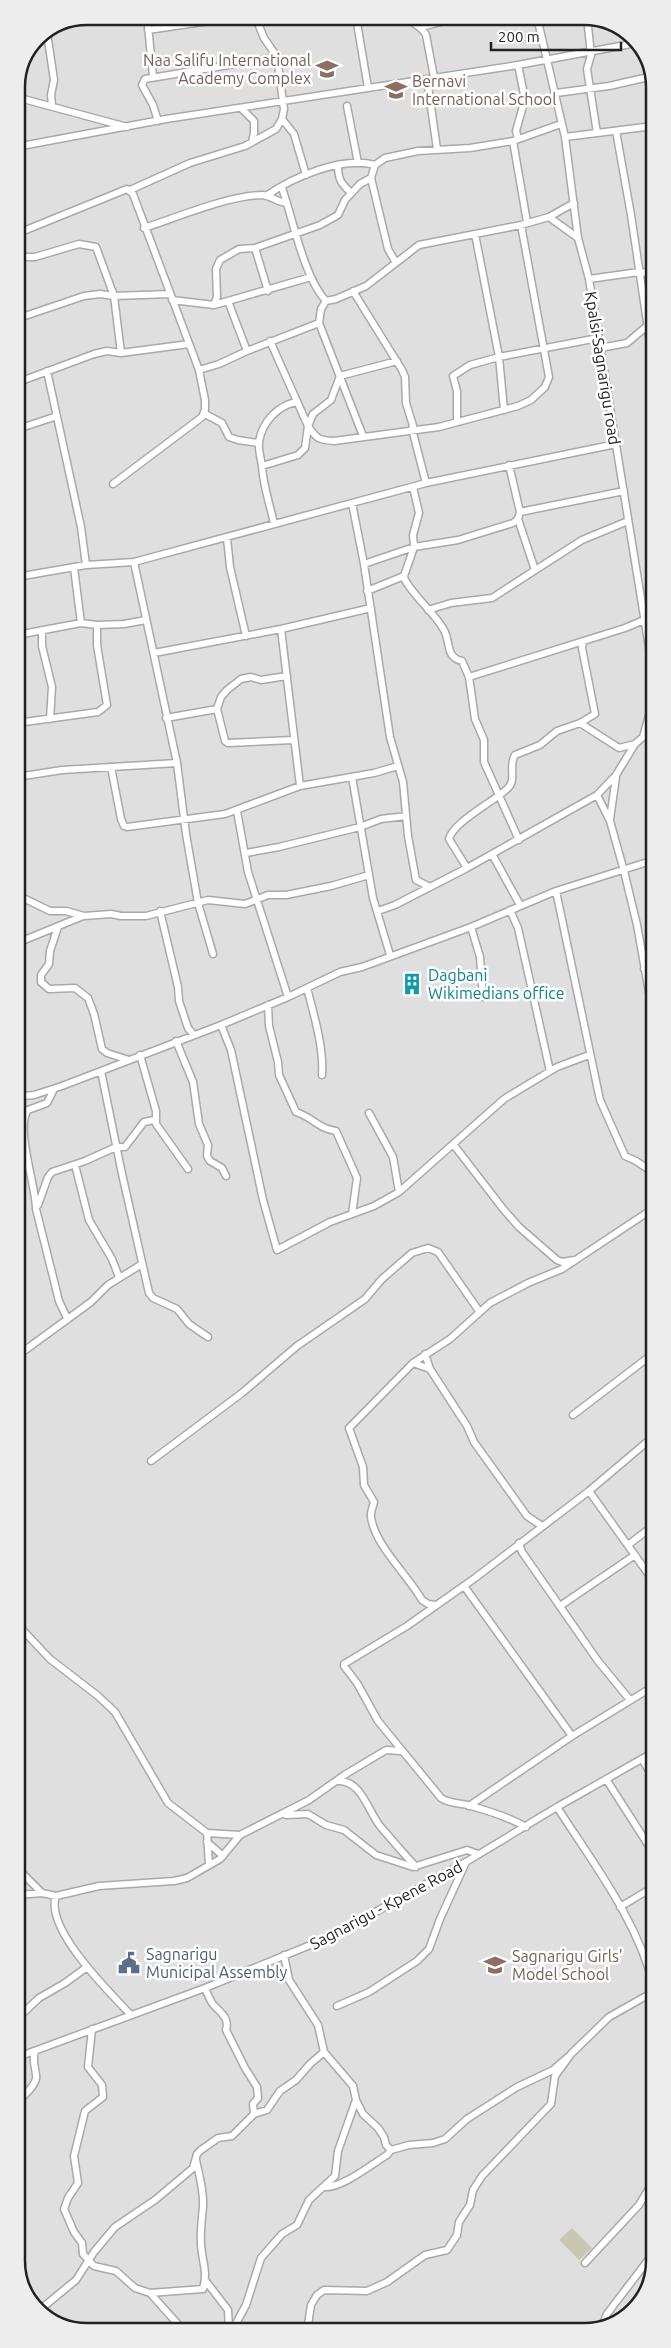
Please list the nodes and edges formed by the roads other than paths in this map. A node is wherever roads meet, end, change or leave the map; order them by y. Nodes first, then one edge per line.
1 (148, 25) edge
2 (182, 25) edge
3 (259, 25) edge
4 (358, 25) edge
5 (417, 25) edge
6 (429, 25) edge
7 (539, 25) edge
8 (588, 25) edge
9 (421, 27) junction
10 (148, 30) junction
11 (48, 39) edge
12 (629, 44) edge
13 (590, 51) junction
14 (277, 57) junction
15 (547, 59) junction
16 (518, 65) junction
17 (153, 76) junction
18 (430, 78) junction
19 (645, 78) edge
20 (368, 88) junction
21 (590, 89) junction
22 (556, 93) junction
23 (25, 99) edge
24 (284, 100) junction
25 (52, 105) junction
26 (347, 106) dead end
27 (241, 108) junction
28 (282, 119) junction
29 (158, 121) junction
30 (561, 124) junction
31 (646, 127) edge
32 (128, 128) junction
33 (616, 131) junction
34 (597, 133) junction
35 (565, 137) junction
36 (516, 140) junction
37 (252, 142) junction
38 (25, 145) edge
39 (437, 149) junction
40 (358, 163) junction
41 (338, 165) junction
42 (375, 165) junction
43 (306, 175) junction
44 (371, 178) junction
45 (282, 188) junction
46 (130, 190) junction
47 (351, 194) junction
48 (266, 196) junction
49 (288, 203) junction
50 (574, 204) junction
51 (549, 217) junction
52 (524, 224) junction
53 (25, 226) edge
54 (144, 228) junction
55 (296, 233) junction
56 (475, 234) junction
57 (578, 238) junction
58 (254, 248) junction
59 (25, 255) edge
60 (395, 262) junction
61 (639, 272) junction
62 (646, 272) edge
63 (311, 277) junction
64 (589, 279) junction
65 (268, 291) junction
66 (353, 291) junction
67 (114, 296) junction
68 (171, 297) junction
69 (228, 301) junction
70 (326, 301) junction
71 (214, 305) junction
72 (646, 305) edge
73 (25, 315) edge
74 (319, 323) junction
75 (646, 327) edge
76 (598, 338) junction
77 (270, 341) junction
78 (189, 344) junction
79 (600, 348) junction
80 (543, 350) junction
81 (247, 351) junction
82 (121, 353) junction
83 (499, 357) junction
84 (397, 361) junction
85 (199, 370) junction
86 (47, 371) junction
87 (340, 376) junction
88 (25, 380) edge
89 (297, 402) junction
90 (504, 410) junction
91 (205, 414) junction
92 (57, 416) junction
93 (458, 421) junction
94 (308, 426) junction
95 (25, 427) edge
96 (413, 429) junction
97 (362, 436) junction
98 (258, 444) junction
99 (616, 444) junction
100 (262, 466) junction
101 (509, 466) junction
102 (426, 483) junction
103 (113, 484) dead end
104 (413, 486) junction
105 (624, 492) junction
106 (352, 503) junction
107 (520, 512) junction
108 (518, 519) junction
109 (628, 522) junction
110 (274, 524) junction
111 (227, 538) junction
112 (414, 547) junction
113 (134, 562) junction
114 (364, 564) junction
115 (86, 566) junction
116 (74, 568) junction
117 (535, 570) junction
118 (25, 576) edge
119 (404, 576) junction
120 (367, 591) junction
121 (371, 608) junction
122 (428, 610) junction
123 (146, 620) junction
124 (644, 620) junction
125 (82, 624) junction
126 (97, 626) junction
127 (281, 629) junction
128 (42, 632) junction
129 (646, 632) edge
130 (25, 634) edge
131 (246, 636) junction
132 (583, 641) junction
133 (154, 653) junction
134 (287, 676) junction
135 (469, 677) junction
136 (217, 709) junction
137 (166, 718) junction
138 (50, 719) junction
139 (25, 722) edge
140 (580, 723) junction
141 (646, 726) edge
142 (293, 740) junction
143 (635, 744) junction
144 (177, 763) junction
145 (398, 766) junction
146 (112, 767) junction
147 (616, 775) junction
148 (25, 776) edge
149 (352, 777) junction
150 (300, 786) junction
151 (597, 795) junction
152 (499, 796) junction
153 (238, 811) junction
154 (406, 816) junction
155 (185, 820) junction
156 (610, 821) junction
157 (360, 827) junction
158 (519, 840) junction
159 (246, 853) junction
160 (492, 854) junction
161 (646, 863) edge
162 (467, 868) junction
163 (624, 870) junction
164 (369, 875) junction
165 (428, 886) junction
166 (556, 891) junction
167 (25, 899) edge
168 (256, 901) junction
169 (198, 902) junction
170 (520, 905) junction
171 (510, 910) junction
172 (160, 911) junction
173 (378, 911) junction
174 (84, 916) junction
175 (58, 927) junction
176 (471, 927) junction
177 (25, 940) edge
178 (213, 954) dead end
179 (390, 956) junction
180 (644, 969) joint
181 (646, 979) edge
182 (307, 988) junction
183 (288, 997) junction
184 (483, 997) dead end
185 (268, 1005) junction
186 (221, 1025) junction
187 (193, 1034) junction
188 (176, 1041) junction
189 (589, 1054) junction
190 (140, 1055) junction
191 (129, 1060) junction
192 (101, 1071) junction
193 (550, 1071) junction
194 (322, 1075) dead end
195 (54, 1089) junction
196 (25, 1096) edge
197 (369, 1113) dead end
198 (25, 1117) edge
199 (154, 1120) junction
200 (25, 1133) edge
201 (453, 1144) junction
202 (116, 1147) junction
203 (75, 1165) junction
204 (646, 1168) edge
205 (188, 1169) dead end
206 (226, 1176) dead end
207 (399, 1192) junction
208 (36, 1209) junction
209 (646, 1213) edge
210 (352, 1214) junction
211 (578, 1260) junction
212 (142, 1264) junction
213 (119, 1277) junction
214 (479, 1311) junction
215 (67, 1318) junction
216 (208, 1337) dead end
217 (25, 1350) edge
218 (425, 1354) junction
219 (646, 1359) edge
220 (413, 1363) junction
221 (430, 1369) junction
222 (573, 1415) dead end
223 (646, 1443) edge
224 (151, 1461) dead end
225 (589, 1491) junction
226 (542, 1526) junction
227 (646, 1531) edge
228 (520, 1543) junction
229 (628, 1545) junction
230 (635, 1555) junction
231 (646, 1571) edge
232 (464, 1586) junction
233 (436, 1606) junction
234 (560, 1606) junction
235 (25, 1632) edge
236 (646, 1691) edge
237 (630, 1700) junction
238 (572, 1736) junction
239 (401, 1751) junction
240 (646, 1757) edge
241 (642, 1759) junction
242 (646, 1766) edge
243 (606, 1779) junction
244 (337, 1781) junction
245 (469, 1806) junction
246 (557, 1807) junction
247 (282, 1815) junction
248 (526, 1827) junction
249 (207, 1833) junction
250 (240, 1835) junction
251 (207, 1842) junction
252 (646, 1842) edge
253 (478, 1854) junction
254 (224, 1856) junction
255 (466, 1862) junction
256 (209, 1865) junction
257 (416, 1868) junction
258 (25, 1876) edge
259 (646, 1891) edge
260 (42, 1893) junction
261 (25, 1894) edge
262 (56, 1896) junction
263 (620, 1906) junction
264 (284, 1955) junction
265 (646, 1958) edge
266 (87, 1967) junction
267 (205, 1988) junction
268 (646, 1996) edge
269 (337, 2006) dead end
270 (25, 2008) edge
271 (131, 2015) junction
272 (92, 2030) junction
273 (35, 2051) junction
274 (324, 2052) junction
275 (25, 2055) edge
276 (570, 2057) junction
277 (25, 2093) edge
278 (356, 2100) junction
279 (254, 2114) junction
280 (391, 2150) junction
281 (196, 2160) junction
282 (324, 2187) junction
283 (646, 2193) edge
284 (88, 2261) junction
285 (585, 2263) dead end
286 (646, 2263) edge
287 (205, 2280) junction
288 (150, 2293) junction
289 (44, 2306) edge
290 (605, 2319) edge
291 (177, 2323) edge
292 (230, 2323) edge
293 (236, 2323) edge
294 (308, 2323) edge

1 - 10 street
2 - 10 street
3 - 14 street
4 - 20 street
5 - 9 street
6 - 9 street
7 - 15 street, Kpalsi-Sagnarigu road
8 - 13 street
9 - 18 street
10 - 17 street
11 - 25 street
12 - 13 street
13 - 15 street
13 - 21 street
14 - 17 street
14 - 24 street
15 - 16 street
15 - 22 street, Kpalsi-Sagnarigu road
16 - 18 street
16 - 36 street
17 - 29 street
18 - 20 street
18 - 39 street
19 - 21 street
20 - 24 street
21 - 22 street
21 - 34 street
22 - 30 street, Kpalsi-Sagnarigu road
23 - 25 street
24 - 27 street
24 - 28 street
25 - 32 street
26 - 40 street
27 - 29 street
27 - 37 street
28 - 37 street
28 - 43 street
29 - 32 street
30 - 35 street, Kpalsi-Sagnarigu road
30 - 36 street
31 - 33 street
32 - 38 street
33 - 34 street
33 - 61 street
34 - 35 street
35 - 50 street, Kpalsi-Sagnarigu road
36 - 39 street
36 - 52 street
37 - 46 street
39 - 42 street
40 - 41 street
40 - 42 street
41 - 43 street
41 - 47 street
42 - 44 street
43 - 45 street
44 - 47 street
44 - 60 street
45 - 48 street
45 - 49 street
46 - 53 street
46 - 54 street
47 - 55 street
48 - 49 street
48 - 54 street
49 - 55 street
50 - 51 street
50 - 57 street, Kpalsi-Sagnarigu road
51 - 52 street
51 - 57 street
52 - 56 street
52 - 80 street
54 - 68 street
55 - 58 street
55 - 63 street
56 - 60 street
56 - 83 street
57 - 64 street, Kpalsi-Sagnarigu road
58 - 65 street
58 - 71 street
59 - 67 street
60 - 66 street
61 - 62 street
61 - 64 street
61 - 72 street
63 - 65 street
63 - 70 street
64 - 76 street, Kpalsi-Sagnarigu road
65 - 69 street
66 - 70 street
66 - 84 street
67 - 68 street
67 - 73 street
67 - 82 street
68 - 71 street
68 - 78 street
69 - 71 street
69 - 81 street
70 - 74 street
74 - 77 street
74 - 87 street
75 - 79 street
76 - 79 street, Kpalsi-Sagnarigu road
76 - 80 street
77 - 81 street
77 - 89 street
78 - 82 street
78 - 85 street
79 - 99 street, Kpalsi-Sagnarigu road
80 - 83 street
80 - 90 street
81 - 85 street
82 - 86 street
83 - 90 street
83 - 93 street
84 - 87 street
84 - 96 street
85 - 91 street
86 - 88 street
86 - 92 street
87 - 94 street
87 - 97 street
89 - 94 street
89 - 98 street
90 - 93 street
91 - 98 street
91 - 103 street
92 - 95 street
92 - 115 street
93 - 96 street
94 - 97 street
94 - 100 street
96 - 97 street
96 - 102 street
98 - 100 street
99 - 101 street
99 - 105 street, Kpalsi-Sagnarigu road
100 - 110 street
101 - 102 street
101 - 107 street
102 - 104 street
104 - 106 street
104 - 112 street
105 - 107 street
105 - 109 street, Kpalsi-Sagnarigu road
106 - 110 street
106 - 114 street
107 - 108 street
108 - 112 street
108 - 117 street
109 - 117 street
109 - 124 street, Kpalsi-Sagnarigu road
110 - 111 street
111 - 113 street
111 - 131 street
112 - 114 street
112 - 119 street
113 - 115 street
113 - 123 street
114 - 120 street
115 - 116 street
116 - 118 street
116 - 125 street
117 - 122 street
119 - 120 street
119 - 122 street
120 - 121 street
121 - 127 street
121 - 145 street
122 - 135 street
123 - 126 street
123 - 133 street
124 - 129 street, Kpalsi-Sagnarigu road
124 - 132 street
125 - 126 street
125 - 128 street
126 - 138 street
127 - 131 street
127 - 134 street
128 - 130 street
128 - 138 street
131 - 133 street
132 - 135 street
132 - 140 street
133 - 137 street
134 - 136 street
134 - 142 street
135 - 152 street
136 - 137 street
136 - 142 street
137 - 144 street
138 - 139 street
140 - 143 street
140 - 152 street
141 - 143 street
142 - 150 street
143 - 147 street
144 - 146 street
144 - 155 street
145 - 149 street
145 - 154 street
146 - 148 street
146 - 155 street
147 - 151 street
147 - 156 street
149 - 150 street
149 - 157 street
150 - 153 street
151 - 156 street
151 - 158 street
152 - 158 street
152 - 162 street
153 - 155 street
153 - 159 street
154 - 157 street
154 - 165 street
155 - 169 street
156 - 163 street
157 - 159 street
157 - 164 street
158 - 160 street
159 - 168 street
160 - 162 street
160 - 170 street
161 - 163 street
162 - 165 street
163 - 166 street
163 - 180 street
164 - 168 street
164 - 173 street
165 - 173 street
166 - 170 street
166 - 189 street
167 - 174 street
168 - 169 street
168 - 183 street
169 - 172 street
169 - 178 street
170 - 171 street
171 - 176 street
171 - 193 street
172 - 174 street
172 - 187 street
173 - 179 street
174 - 175 street
175 - 177 street
175 - 191 street
176 - 179 street
176 - 184 street
179 - 182 street
180 - 181 street
182 - 183 street
182 - 194 street
183 - 185 street
185 - 186 street
185 - 210 street
186 - 187 street
186 - 210 street
187 - 188 street
188 - 190 street
188 - 206 street
189 - 193 street
189 - 204 street
190 - 191 street
190 - 199 street
191 - 192 street
192 - 195 street
192 - 202 street
193 - 201 street
195 - 196 street
195 - 198 street
197 - 207 street
199 - 202 street
199 - 205 street
200 - 208 street
201 - 207 street
201 - 211 street
202 - 203 street
202 - 212 street
203 - 208 street
203 - 213 street
207 - 210 street
208 - 215 street
209 - 211 street
211 - 214 street
212 - 213 street
212 - 216 street
213 - 215 street
214 - 218 street
214 - 224 street
215 - 217 street
218 - 220 street
218 - 221 street
219 - 222 street
220 - 221 street
220 - 233 street
221 - 226 street
223 - 225 street
225 - 226 street
225 - 229 street
226 - 228 street
227 - 229 street
228 - 232 street
228 - 234 street
229 - 230 street
230 - 231 street
230 - 234 street
232 - 233 street
232 - 238 street
233 - 239 street
234 - 237 street
235 - 249 street
236 - 237 street
237 - 238 street
238 - 245 street
239 - 244 street
239 - 245 street
240 - 241 street, Sagnarigu - Kpene Road
241 - 242 street
241 - 243 street, Sagnarigu - Kpene Road
243 - 246 street, Sagnarigu - Kpene Road
243 - 252 street
244 - 247 street
244 - 257 street
245 - 248 street
246 - 248 street, Sagnarigu - Kpene Road
246 - 263 street
247 - 250 street
247 - 257 street
248 - 253 street, Sagnarigu - Kpene Road
249 - 250 street
249 - 251 street
250 - 254 street
251 - 254 street
251 - 256 street
253 - 255 street, Sagnarigu - Kpene Road
253 - 257 street
254 - 256 street
255 - 264 street, Sagnarigu - Kpene Road
255 - 269 street
256 - 262 street
258 - 260 street
259 - 263 street
260 - 261 street
260 - 262 street
262 - 266 street
263 - 265 street
264 - 267 street, Sagnarigu - Kpene Road
264 - 274 street
266 - 270 street
266 - 271 street
267 - 271 street, Sagnarigu - Kpene Road
267 - 279 street
268 - 276 street
271 - 272 street, Sagnarigu - Kpene Road
272 - 273 street, Sagnarigu - Kpene Road
272 - 284 street
273 - 275 street, Sagnarigu - Kpene Road
273 - 277 street
274 - 278 street
274 - 279 street
276 - 280 street
276 - 294 street
278 - 280 street
278 - 282 street
279 - 281 street
280 - 282 street
281 - 284 street
281 - 287 street
282 - 293 street
283 - 285 street
284 - 288 street
284 - 289 street
286 - 290 street
287 - 288 street
287 - 292 street
288 - 291 street

